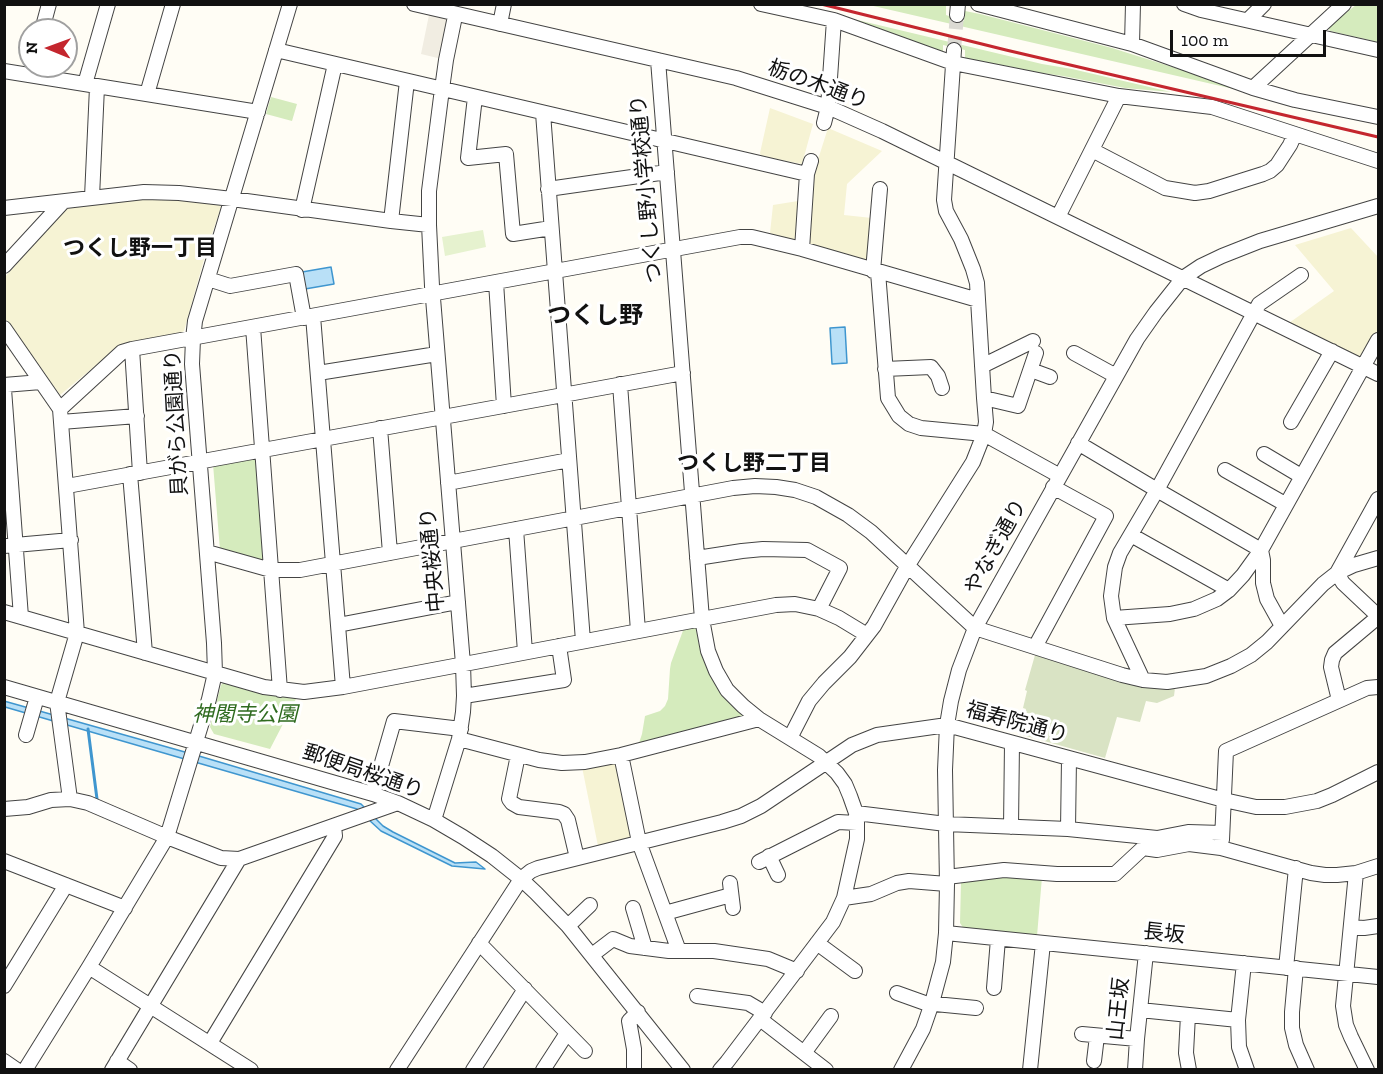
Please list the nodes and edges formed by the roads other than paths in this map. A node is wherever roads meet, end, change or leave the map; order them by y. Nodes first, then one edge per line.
1 (108, 4) edge
2 (173, 4) edge
3 (290, 4) edge
4 (414, 4) edge
5 (504, 4) edge
6 (761, 4) edge
7 (978, 4) edge
8 (1133, 4) edge
9 (1184, 4) edge
10 (1344, 4) edge
11 (1262, 5) edge
12 (1201, 7) edge
13 (834, 20) junction
14 (1248, 20) junction
15 (454, 21) dead end
16 (500, 24) junction
17 (1311, 35) junction
18 (1132, 44) junction
19 (276, 50) junction
20 (1378, 50) edge
21 (954, 56) junction
22 (658, 60) junction
23 (335, 64) junction
24 (61, 78) edge
25 (407, 81) junction
26 (91, 85) junction
27 (1253, 88) junction
28 (445, 90) junction
29 (147, 94) junction
30 (1119, 96) junction
31 (475, 97) junction
32 (828, 107) junction
33 (258, 112) junction
34 (543, 112) junction
35 (1378, 117) edge
36 (824, 123) dead end
37 (1295, 134) junction
38 (665, 140) junction
39 (1092, 150) junction
40 (1378, 161) edge
41 (945, 162) junction
42 (667, 172) junction
43 (548, 189) junction
44 (880, 189) dead end
45 (92, 197) junction
46 (232, 199) junction
47 (63, 202) junction
48 (1378, 206) edge
49 (4, 208) edge
50 (302, 210) junction
51 (1058, 217) junction
52 (391, 221) junction
53 (429, 225) junction
54 (551, 228) junction
55 (673, 249) junction
56 (802, 249) junction
57 (5, 265) edge
58 (555, 271) junction
59 (875, 271) junction
60 (1183, 278) junction
61 (208, 279) junction
62 (496, 282) junction
63 (1297, 282) dead end
64 (432, 294) junction
65 (978, 300) junction
66 (1254, 313) junction
67 (309, 317) junction
68 (253, 327) junction
69 (4, 328) edge
70 (193, 339) junction
71 (1378, 340) edge
72 (132, 349) junction
73 (1332, 351) junction
74 (1074, 353) dead end
75 (437, 354) junction
76 (982, 366) junction
77 (1364, 367) junction
78 (885, 369) junction
79 (1030, 370) junction
80 (683, 373) junction
81 (318, 374) junction
82 (1378, 374) edge
83 (1116, 376) junction
84 (1050, 377) dead end
85 (41, 382) junction
86 (620, 384) junction
87 (4, 387) edge
88 (942, 388) dead end
89 (564, 395) junction
90 (984, 398) junction
91 (504, 406) junction
92 (60, 415) junction
93 (137, 416) junction
94 (442, 417) junction
95 (1291, 422) dead end
96 (380, 429) junction
97 (984, 434) junction
98 (324, 439) junction
99 (1078, 443) junction
100 (262, 450) junction
101 (1264, 454) dead end
102 (569, 460) junction
103 (199, 462) junction
104 (1225, 470) dead end
105 (135, 474) junction
106 (1301, 476) junction
107 (1057, 482) junction
108 (448, 483) junction
109 (67, 486) junction
110 (1156, 490) junction
111 (693, 496) junction
112 (1378, 499) edge
113 (1285, 504) junction
114 (629, 508) junction
115 (574, 518) junction
116 (516, 529) junction
117 (1131, 535) junction
118 (71, 540) junction
119 (453, 541) junction
120 (10, 546) edge
121 (1261, 550) junction
122 (207, 552) junction
123 (390, 553) junction
124 (697, 558) junction
125 (1378, 558) edge
126 (333, 564) junction
127 (908, 565) junction
128 (271, 570) junction
129 (1337, 573) junction
130 (1229, 590) junction
131 (458, 602) junction
132 (819, 609) junction
133 (4, 612) edge
134 (1378, 616) edge
135 (21, 617) junction
136 (1114, 618) junction
137 (702, 619) junction
138 (338, 625) junction
139 (1282, 626) junction
140 (975, 628) junction
141 (638, 631) junction
142 (77, 633) junction
143 (867, 635) junction
144 (583, 641) junction
145 (559, 646) junction
146 (1035, 647) junction
147 (525, 652) junction
148 (145, 653) junction
149 (463, 664) junction
150 (214, 673) junction
151 (1143, 680) junction
152 (4, 687) edge
153 (343, 687) junction
154 (1378, 687) edge
155 (280, 690) junction
156 (464, 696) junction
157 (1339, 700) junction
158 (57, 702) junction
159 (34, 707) junction
160 (759, 719) junction
161 (947, 725) junction
162 (460, 734) junction
163 (26, 735) dead end
164 (790, 738) junction
165 (196, 743) junction
166 (1012, 743) junction
167 (518, 755) junction
168 (621, 755) junction
169 (1069, 759) junction
170 (826, 762) junction
171 (1378, 772) edge
172 (373, 794) junction
173 (70, 799) junction
174 (1224, 800) junction
175 (398, 803) junction
176 (4, 809) edge
177 (856, 818) junction
178 (434, 820) junction
179 (946, 824) junction
180 (334, 826) junction
181 (1011, 827) junction
182 (1068, 829) junction
183 (1222, 833) junction
184 (167, 837) junction
185 (639, 842) junction
186 (1221, 848) junction
187 (577, 858) junction
188 (239, 859) junction
189 (4, 861) edge
190 (1378, 866) edge
191 (1296, 868) junction
192 (1356, 873) junction
193 (778, 875) dead end
194 (521, 879) junction
195 (947, 880) junction
196 (66, 885) junction
197 (731, 895) dead end
198 (844, 898) junction
199 (590, 905) dead end
200 (125, 908) junction
201 (633, 908) dead end
202 (665, 913) junction
203 (568, 926) junction
204 (1378, 926) edge
205 (1351, 927) junction
206 (946, 933) junction
207 (998, 939) junction
208 (479, 943) junction
209 (818, 943) junction
210 (1043, 943) junction
211 (645, 948) junction
212 (679, 951) junction
213 (1146, 953) junction
214 (592, 955) junction
215 (1244, 963) junction
216 (89, 967) junction
217 (1291, 968) junction
218 (797, 970) junction
219 (856, 970) dead end
220 (1346, 974) junction
221 (1378, 977) edge
222 (4, 986) edge
223 (994, 988) dead end
224 (525, 990) junction
225 (897, 993) dead end
226 (698, 996) dead end
227 (932, 1003) junction
228 (150, 1006) junction
229 (976, 1008) dead end
230 (1140, 1010) junction
231 (638, 1012) junction
232 (1188, 1015) junction
233 (762, 1016) junction
234 (831, 1016) dead end
235 (1239, 1020) junction
236 (567, 1032) junction
237 (1082, 1034) dead end
238 (1096, 1036) junction
239 (1137, 1039) junction
240 (210, 1043) junction
241 (585, 1051) dead end
242 (804, 1053) junction
243 (4, 1061) edge
244 (1094, 1061) dead end
245 (114, 1065) edge
246 (17, 1070) edge
247 (25, 1070) edge
248 (130, 1070) edge
249 (251, 1070) edge
250 (397, 1070) edge
251 (472, 1070) edge
252 (543, 1070) edge
253 (634, 1070) edge
254 (683, 1070) edge
255 (720, 1070) edge
256 (826, 1070) edge
257 (901, 1070) edge
258 (1030, 1070) edge
259 (1136, 1070) edge
260 (1189, 1070) edge
261 (1247, 1070) edge
262 (1307, 1070) edge
263 (1366, 1070) edge

1 - 26 street
2 - 29 street
3 - 19 street, 貝がら公園通り
4 - 16 street, 栃の木通り
5 - 16 street
6 - 13 street
7 - 18 street
8 - 18 street
9 - 12 street
10 - 17 street
11 - 14 street
12 - 14 street
13 - 21 street
13 - 32 street
14 - 17 street
15 - 28 street, 中央桜通り
16 - 22 street, 栃の木通り
17 - 20 street
17 - 27 street
18 - 27 street
19 - 23 street
19 - 33 street, 貝がら公園通り
21 - 30 street
21 - 41 street
22 - 32 street, 栃の木通り
22 - 38 street, つくし野小学校通り
23 - 25 street
23 - 50 street
24 - 26 street
25 - 28 street
25 - 52 street
26 - 29 street
26 - 45 street
27 - 35 street
28 - 31 street
28 - 53 street, 中央桜通り
29 - 33 street
30 - 37 street
30 - 39 street
31 - 34 street
31 - 54 street
32 - 36 street
32 - 41 street, 栃の木通り
33 - 46 street, 貝がら公園通り
34 - 38 street
34 - 43 street
37 - 39 street
37 - 40 street
38 - 42 street, つくし野小学校通り
38 - 56 street
39 - 51 street
41 - 51 street, 栃の木通り
41 - 65 street
42 - 43 street
42 - 55 street, つくし野小学校通り
43 - 54 street
44 - 59 street
45 - 46 street
45 - 47 street
46 - 50 street
46 - 61 street, 貝がら公園通り
47 - 49 street
47 - 57 street
48 - 60 street, やなぎ通り
50 - 52 street
51 - 60 street, 栃の木通り
52 - 53 street
53 - 64 street, 中央桜通り
54 - 58 street
55 - 56 street
55 - 58 street
55 - 80 street, つくし野小学校通り
56 - 59 street
58 - 62 street
58 - 89 street
59 - 65 street
59 - 78 street
60 - 66 street, 栃の木通り
60 - 83 street, やなぎ通り
61 - 67 street
61 - 70 street, 貝がら公園通り
62 - 64 street
62 - 91 street
63 - 66 street
64 - 67 street
64 - 75 street, 中央桜通り
65 - 76 street
66 - 73 street, 栃の木通り
66 - 110 street
67 - 68 street
67 - 81 street
68 - 70 street
68 - 100 street
69 - 85 street
70 - 72 street
70 - 103 street, 貝がら公園通り
71 - 77 street
72 - 92 street
72 - 93 street
73 - 77 street, 栃の木通り
73 - 95 street
74 - 83 street
75 - 81 street
75 - 94 street, 中央桜通り
76 - 79 street
76 - 90 street
77 - 82 street, 栃の木通り
77 - 106 street
78 - 88 street
78 - 97 street
79 - 84 street
79 - 90 street
80 - 86 street
80 - 111 street, つくし野小学校通り
81 - 98 street
83 - 99 street, やなぎ通り
85 - 87 street
85 - 92 street
86 - 89 street
86 - 114 street
87 - 120 street
89 - 91 street
89 - 102 street
90 - 97 street
91 - 94 street
92 - 93 street
92 - 109 street
93 - 105 street
94 - 96 street
94 - 108 street, 中央桜通り
96 - 98 street
96 - 123 street
97 - 107 street
97 - 127 street
98 - 100 street
98 - 126 street
99 - 107 street, やなぎ通り
99 - 110 street
100 - 103 street
100 - 128 street
101 - 106 street
102 - 108 street
102 - 115 street
103 - 105 street
103 - 122 street, 貝がら公園通り
104 - 113 street
105 - 109 street
105 - 148 street
106 - 113 street
107 - 140 street, やなぎ通り
107 - 146 street
108 - 119 street, 中央桜通り
109 - 118 street
110 - 117 street
110 - 121 street
111 - 114 street
111 - 124 street, つくし野小学校通り
111 - 127 street
112 - 129 street
113 - 121 street
114 - 115 street
114 - 141 street
115 - 116 street
115 - 144 street
116 - 119 street
116 - 147 street
117 - 130 street
117 - 136 street
118 - 120 street
118 - 142 street
119 - 123 street
119 - 131 street, 中央桜通り
120 - 135 street
121 - 130 street
121 - 139 street
122 - 128 street
122 - 150 street, 貝がら公園通り
123 - 126 street
124 - 132 street
124 - 137 street, つくし野小学校通り
125 - 129 street
126 - 128 street
126 - 138 street
127 - 140 street
127 - 143 street
128 - 155 street
129 - 134 street
129 - 139 street
130 - 136 street
131 - 138 street
131 - 149 street, 中央桜通り
132 - 137 street
132 - 143 street
133 - 135 street
134 - 157 street
135 - 142 street
136 - 151 street
137 - 141 street
137 - 160 street, つくし野小学校通り
138 - 153 street
139 - 151 street
140 - 146 street
140 - 161 street, やなぎ通り
141 - 144 street
142 - 148 street
142 - 158 street
143 - 164 street
144 - 145 street
145 - 147 street
145 - 156 street
146 - 151 street
147 - 149 street
148 - 150 street
149 - 153 street
149 - 156 street, 中央桜通り
150 - 155 street
150 - 165 street, 貝がら公園通り
152 - 159 street, 郵便局桜通り
153 - 155 street
154 - 157 street
156 - 162 street, 中央桜通り
157 - 174 street
158 - 159 street, 郵便局桜通り
158 - 165 street, 郵便局桜通り
158 - 173 street
159 - 163 street
160 - 164 street, つくし野小学校通り
160 - 168 street
161 - 166 street, 福寿院通り
161 - 170 street, 福寿院通り
161 - 179 street, やなぎ通り
162 - 167 street
162 - 172 street
162 - 178 street, 中央桜通り
164 - 170 street, つくし野小学校通り
165 - 172 street, 郵便局桜通り
165 - 184 street, 貝がら公園通り
166 - 169 street, 福寿院通り
166 - 181 street
167 - 168 street
167 - 187 street
168 - 185 street
169 - 174 street, 福寿院通り
169 - 182 street
170 - 177 street, つくし野小学校通り
170 - 185 street, 福寿院通り
171 - 174 street, 福寿院通り
172 - 175 street, 郵便局桜通り
173 - 176 street
173 - 184 street
174 - 183 street
175 - 178 street, 郵便局桜通り
175 - 180 street
177 - 179 street
177 - 193 street
177 - 198 street
178 - 194 street, 郵便局桜通り
179 - 181 street
179 - 195 street, やなぎ通り
180 - 188 street
180 - 240 street
181 - 182 street
182 - 183 street
183 - 186 street
184 - 188 street
184 - 200 street, 貝がら公園通り
185 - 187 street, 福寿院通り
185 - 202 street
186 - 191 street
186 - 195 street
187 - 194 street, 福寿院通り
188 - 228 street
189 - 196 street
190 - 192 street
191 - 192 street
191 - 217 street
192 - 205 street
194 - 203 street, 郵便局桜通り
194 - 208 street
195 - 198 street
195 - 206 street, やなぎ通り
196 - 200 street
196 - 222 street
197 - 202 street
198 - 209 street
199 - 203 street
200 - 216 street, 貝がら公園通り
201 - 211 street
202 - 212 street
203 - 214 street, 郵便局桜通り
204 - 205 street
205 - 220 street
206 - 207 street, 長坂
206 - 227 street, やなぎ通り
207 - 210 street, 長坂
207 - 223 street
208 - 224 street
208 - 250 street
209 - 218 street
209 - 219 street
210 - 213 street, 長坂
210 - 258 street
211 - 212 street
211 - 214 street
212 - 218 street
213 - 215 street, 長坂
213 - 230 street, 山王坂
214 - 231 street, 郵便局桜通り
215 - 217 street, 長坂
215 - 235 street
216 - 228 street
216 - 247 street, 貝がら公園通り
217 - 220 street, 長坂
217 - 262 street
218 - 233 street
220 - 221 street, 長坂
220 - 263 street
224 - 236 street
224 - 251 street
225 - 227 street
226 - 233 street
227 - 229 street
227 - 257 street, やなぎ通り
228 - 240 street
228 - 245 street
230 - 232 street
230 - 239 street, 山王坂
231 - 253 street
231 - 254 street, 郵便局桜通り
232 - 235 street
232 - 260 street
233 - 242 street
233 - 255 street
234 - 242 street
235 - 261 street
236 - 241 street
236 - 252 street
237 - 238 street
238 - 239 street
238 - 244 street
239 - 259 street, 山王坂
240 - 249 street
242 - 256 street
243 - 246 street
245 - 248 street

